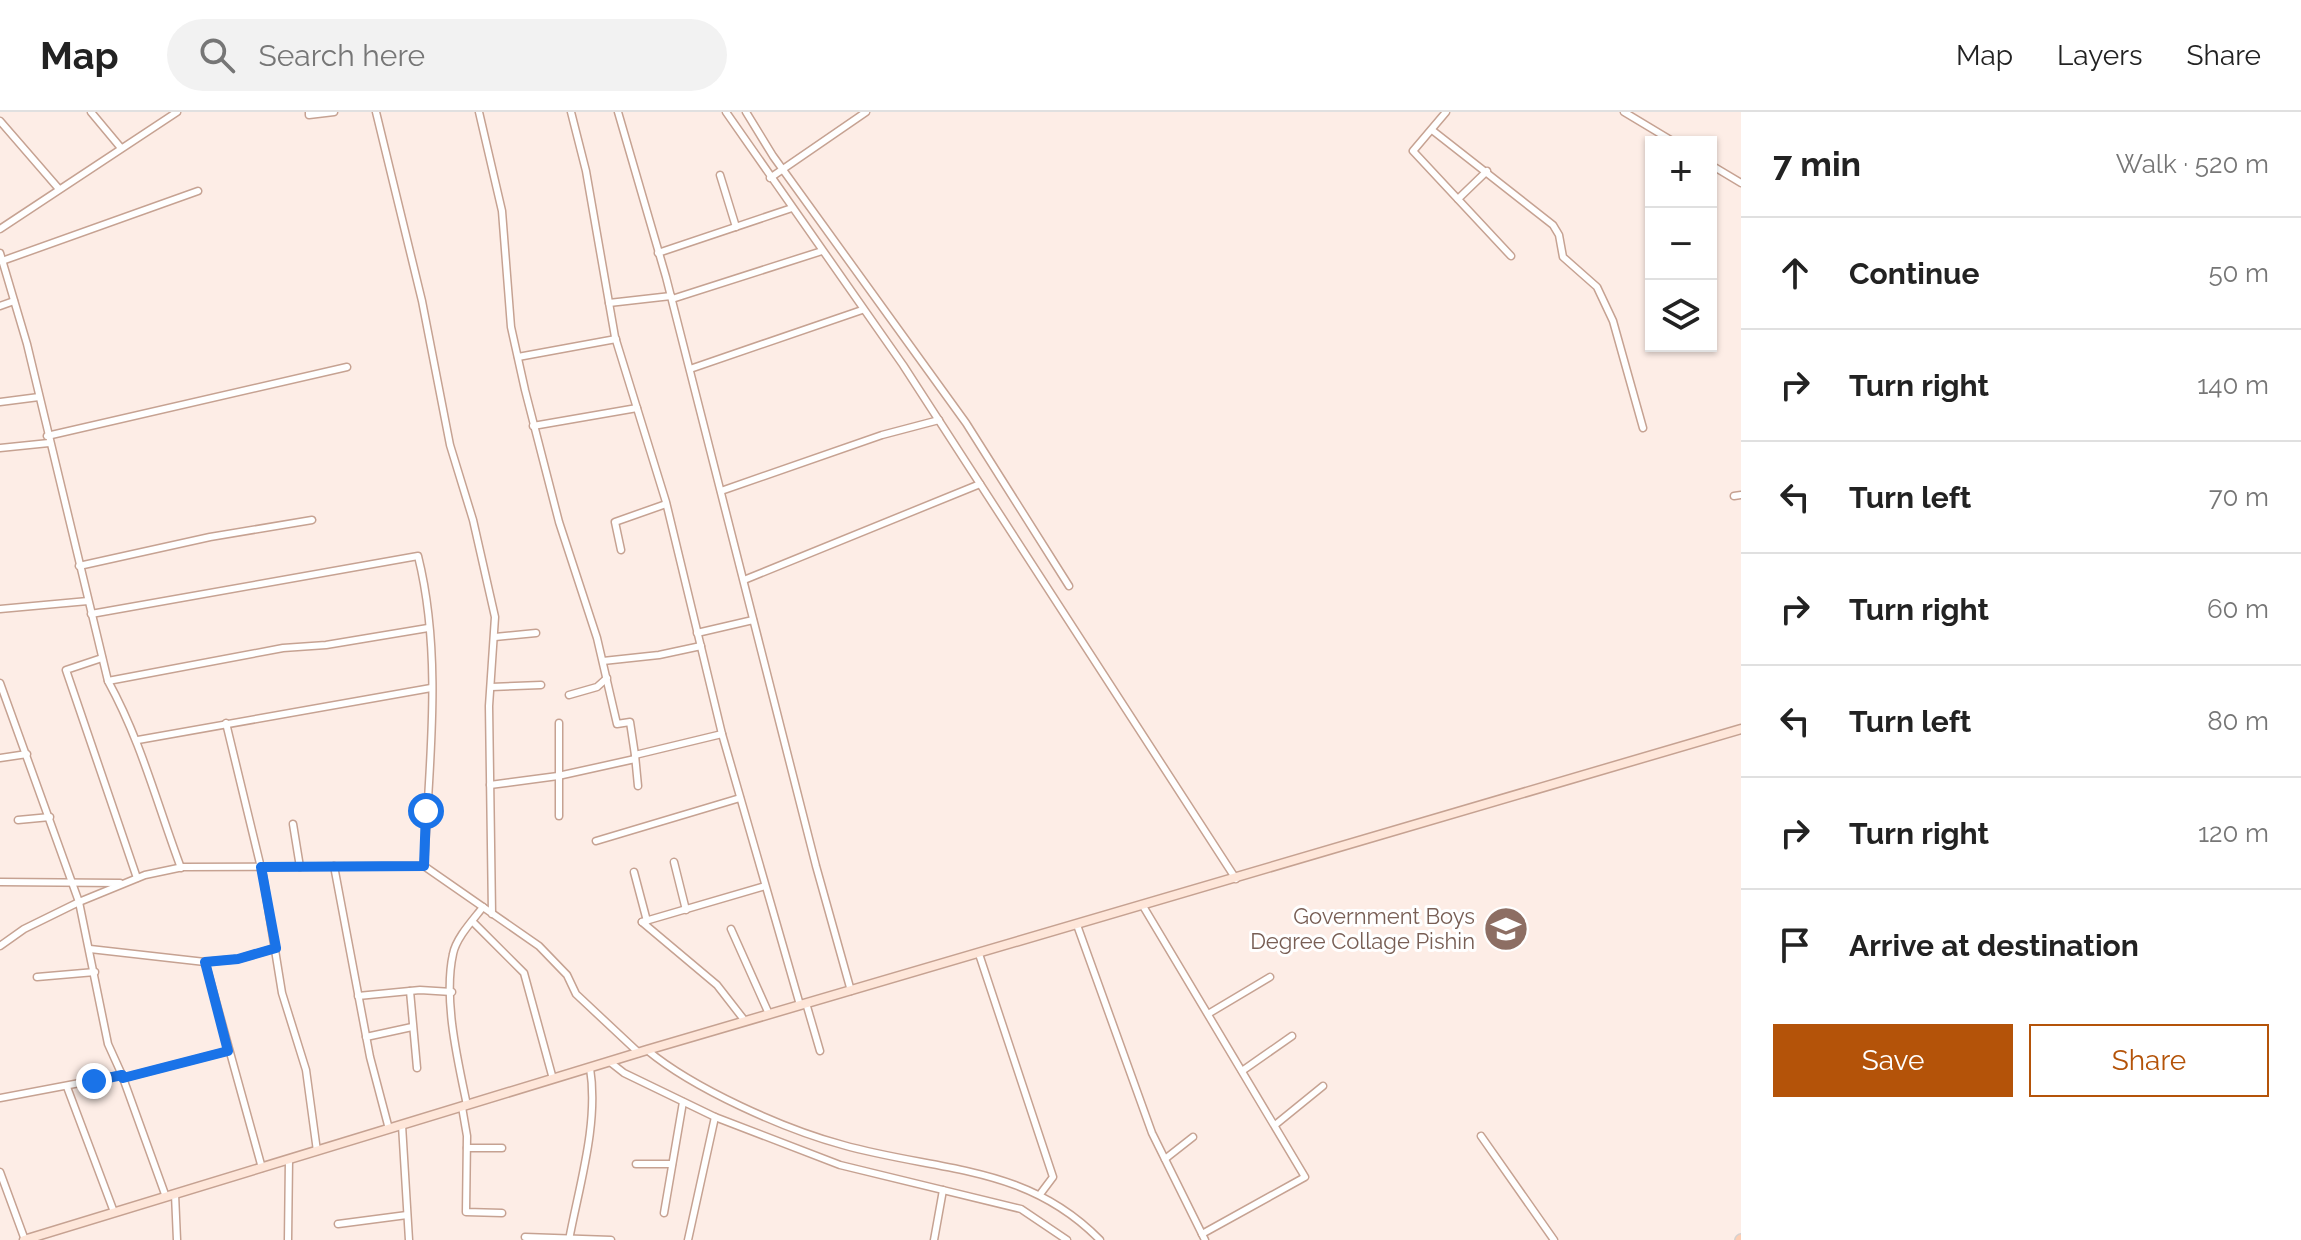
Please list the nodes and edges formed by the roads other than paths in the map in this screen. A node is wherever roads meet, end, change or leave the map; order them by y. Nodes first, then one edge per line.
1 (91, 112) edge
2 (177, 112) edge
3 (309, 112) edge
4 (334, 112) edge
5 (376, 112) edge
6 (479, 112) edge
7 (571, 112) edge
8 (618, 112) edge
9 (726, 112) edge
10 (746, 112) edge
11 (866, 112) edge
12 (1446, 112) edge
13 (1624, 112) edge
14 (0, 121) edge
15 (1432, 130) junction
16 (1664, 136) edge
17 (121, 148) junction
18 (783, 168) junction
19 (1717, 169) edge
20 (1487, 171) junction
21 (720, 175) dead end
22 (770, 178) junction
23 (1741, 183) edge
24 (59, 189) junction
25 (198, 191) dead end
26 (1458, 199) junction
27 (792, 208) junction
28 (736, 227) junction
29 (0, 229) edge
30 (822, 251) junction
31 (658, 253) junction
32 (1511, 256) dead end
33 (1, 257) edge
34 (672, 298) junction
35 (14, 301) junction
36 (609, 303) junction
37 (0, 306) edge
38 (862, 310) junction
39 (616, 339) junction
40 (518, 357) junction
41 (347, 367) dead end
42 (690, 369) junction
43 (39, 397) junction
44 (0, 402) edge
45 (637, 408) junction
46 (939, 420) junction
47 (533, 426) junction
48 (1643, 428) dead end
49 (48, 439) junction
50 (0, 448) edge
51 (980, 484) junction
52 (721, 491) junction
53 (666, 504) junction
54 (312, 520) dead end
55 (621, 550) dead end
56 (79, 566) junction
57 (744, 580) junction
58 (1069, 586) dead end
59 (88, 601) junction
60 (0, 609) edge
61 (91, 614) junction
62 (753, 620) junction
63 (428, 628) junction
64 (536, 633) dead end
65 (697, 633) junction
66 (495, 637) junction
67 (701, 646) junction
68 (102, 658) junction
69 (603, 661) junction
70 (607, 678) junction
71 (108, 681) junction
72 (0, 683) edge
73 (541, 685) dead end
74 (491, 687) junction
75 (431, 688) junction
76 (569, 695) dead end
77 (226, 723) junction
78 (559, 723) dead end
79 (1741, 729) edge
80 (722, 734) junction
81 (138, 740) junction
82 (27, 754) junction
83 (635, 757) junction
84 (0, 758) edge
85 (558, 776) junction
86 (490, 785) junction
87 (638, 786) dead end
88 (740, 798) junction
89 (559, 816) dead end
90 (50, 817) junction
91 (18, 820) dead end
92 (293, 824) dead end
93 (596, 841) dead end
94 (674, 862) dead end
95 (334, 866) junction
96 (424, 866) junction
97 (261, 867) junction
98 (300, 867) junction
99 (181, 868) junction
100 (634, 872) dead end
101 (137, 878) junction
102 (1236, 879) junction
103 (71, 881) junction
104 (0, 882) edge
105 (123, 884) junction
106 (765, 886) junction
107 (79, 902) junction
108 (1143, 906) junction
109 (482, 908) junction
110 (686, 910) junction
111 (492, 914) junction
112 (474, 920) junction
113 (647, 921) junction
114 (1077, 925) junction
115 (731, 929) dead end
116 (0, 946) edge
117 (276, 948) junction
118 (90, 949) junction
119 (979, 954) junction
120 (205, 962) junction
121 (95, 972) junction
122 (37, 977) dead end
123 (1270, 977) dead end
124 (410, 991) junction
125 (851, 991) junction
126 (452, 992) junction
127 (358, 996) junction
128 (803, 1004) junction
129 (769, 1014) junction
130 (1208, 1014) junction
131 (745, 1021) junction
132 (412, 1027) junction
133 (1292, 1036) dead end
134 (366, 1037) junction
135 (228, 1051) junction
136 (643, 1051) junction
137 (820, 1051) dead end
138 (610, 1062) junction
139 (417, 1068) dead end
140 (590, 1068) junction
141 (1242, 1071) junction
142 (122, 1076) junction
143 (553, 1079) junction
144 (1323, 1086) dead end
145 (67, 1087) junction
146 (0, 1098) edge
147 (683, 1102) junction
148 (464, 1106) junction
149 (715, 1117) junction
150 (402, 1125) junction
151 (1275, 1125) junction
152 (389, 1129) junction
153 (1481, 1136) dead end
154 (1193, 1137) dead end
155 (467, 1148) junction
156 (502, 1148) dead end
157 (317, 1151) junction
158 (289, 1159) junction
159 (1165, 1159) junction
160 (636, 1164) dead end
161 (672, 1164) junction
162 (262, 1168) junction
163 (0, 1172) edge
164 (943, 1190) junction
165 (1041, 1193) junction
166 (171, 1195) junction
167 (114, 1212) junction
168 (502, 1213) dead end
169 (664, 1213) dead end
170 (407, 1215) junction
171 (338, 1224) dead end
172 (52, 1236) edge
173 (1056, 1236) edge
174 (525, 1237) dead end
175 (1204, 1237) edge
176 (569, 1239) edge
177 (24, 1240) edge
178 (177, 1240) edge
179 (288, 1240) edge
180 (409, 1240) edge
181 (611, 1240) edge
182 (688, 1240) edge
183 (934, 1240) edge
184 (1067, 1240) edge
185 (1100, 1240) edge
186 (1554, 1240) edge

1 - 17 street
2 - 17 street
3 - 4 street
5 - 66 street
6 - 40 street
7 - 36 street
8 - 31 street
9 - 22 street
10 - 18 street
11 - 18 street
12 - 15 street
13 - 16 street
14 - 24 street
15 - 20 street
15 - 26 street
17 - 24 street
18 - 22 street
18 - 58 street
19 - 23 street
20 - 26 street
20 - 48 street
21 - 28 street
22 - 27 street
24 - 29 street
25 - 33 street
26 - 32 street
27 - 28 street
27 - 30 street
28 - 31 street
30 - 34 street
30 - 38 street
31 - 34 street
33 - 35 street
34 - 36 street
34 - 42 street
35 - 37 street
35 - 43 street
36 - 39 street
38 - 42 street
38 - 46 street
39 - 40 street
39 - 45 street
40 - 47 street
41 - 49 street
42 - 52 street
43 - 44 street
43 - 49 street
45 - 47 street
45 - 53 street
46 - 51 street
46 - 52 street
47 - 69 street
49 - 50 street
49 - 56 street
51 - 57 street
51 - 102 street
52 - 57 street
53 - 55 street
53 - 65 street
54 - 56 street
56 - 59 street
57 - 62 street
59 - 60 street
59 - 61 street
61 - 63 street
61 - 68 street
62 - 65 street
62 - 125 street
63 - 71 street
63 - 75 street
64 - 66 street
65 - 67 street
66 - 74 street
67 - 69 street
67 - 80 street
68 - 71 street
68 - 101 street
69 - 70 street
70 - 76 street
70 - 83 street
71 - 81 street
72 - 82 street
73 - 74 street
74 - 86 street
75 - 77 street
75 - 96 street
77 - 81 street
77 - 97 street
78 - 85 street
79 - 102 main road
80 - 83 street
80 - 88 street
81 - 99 street
82 - 84 street
82 - 90 street
83 - 85 street
83 - 87 street
85 - 86 street
85 - 89 street
86 - 111 street
88 - 93 street
88 - 106 street
90 - 91 street
90 - 103 street
92 - 98 street
94 - 110 street
95 - 96 street
95 - 98 street
95 - 127 street
96 - 109 street
97 - 98 street
97 - 99 street
97 - 117 street
99 - 101 street
100 - 113 street
101 - 105 street
102 - 108 main road
103 - 104 street
103 - 105 street
103 - 107 street
105 - 107 street
106 - 110 street
106 - 128 street
107 - 116 street
107 - 118 street
108 - 114 main road
108 - 130 street
109 - 111 street
109 - 112 street
110 - 113 street
111 - 136 street
112 - 126 street
112 - 143 street
113 - 131 street
114 - 119 main road
114 - 159 street
115 - 129 street
117 - 120 street
117 - 157 street
118 - 120 street
118 - 121 street
119 - 125 main road
119 - 165 street
120 - 135 street
121 - 122 street
121 - 142 street
123 - 130 street
124 - 126 street
124 - 127 street
124 - 132 street
125 - 128 main road
126 - 148 street
127 - 134 street
128 - 129 main road
128 - 137 street
129 - 131 main road
130 - 141 street
131 - 136 main road
132 - 134 street
132 - 139 street
133 - 141 street
134 - 152 street
135 - 142 street
135 - 162 street
136 - 138 main road
136 - 165 street
138 - 140 main road
138 - 147 street
140 - 143 main road
140 - 176 street
141 - 151 street
142 - 145 street
142 - 166 street
143 - 148 main road
144 - 151 street
145 - 146 street
145 - 167 street
147 - 149 street
147 - 161 street
148 - 150 main road
148 - 155 street
149 - 164 street
149 - 182 street
150 - 152 main road
150 - 170 street
151 - 175 street
152 - 157 main road
153 - 186 street
154 - 159 street
155 - 156 street
155 - 168 street
157 - 158 main road
158 - 162 main road
158 - 179 street
159 - 175 street
160 - 161 street
161 - 169 street
162 - 166 main road
163 - 177 street
164 - 173 street
164 - 183 street
165 - 185 street
166 - 167 main road
166 - 178 street
167 - 172 main road
170 - 171 street
170 - 180 street
172 - 177 main road
173 - 184 street
174 - 176 street
176 - 181 street

